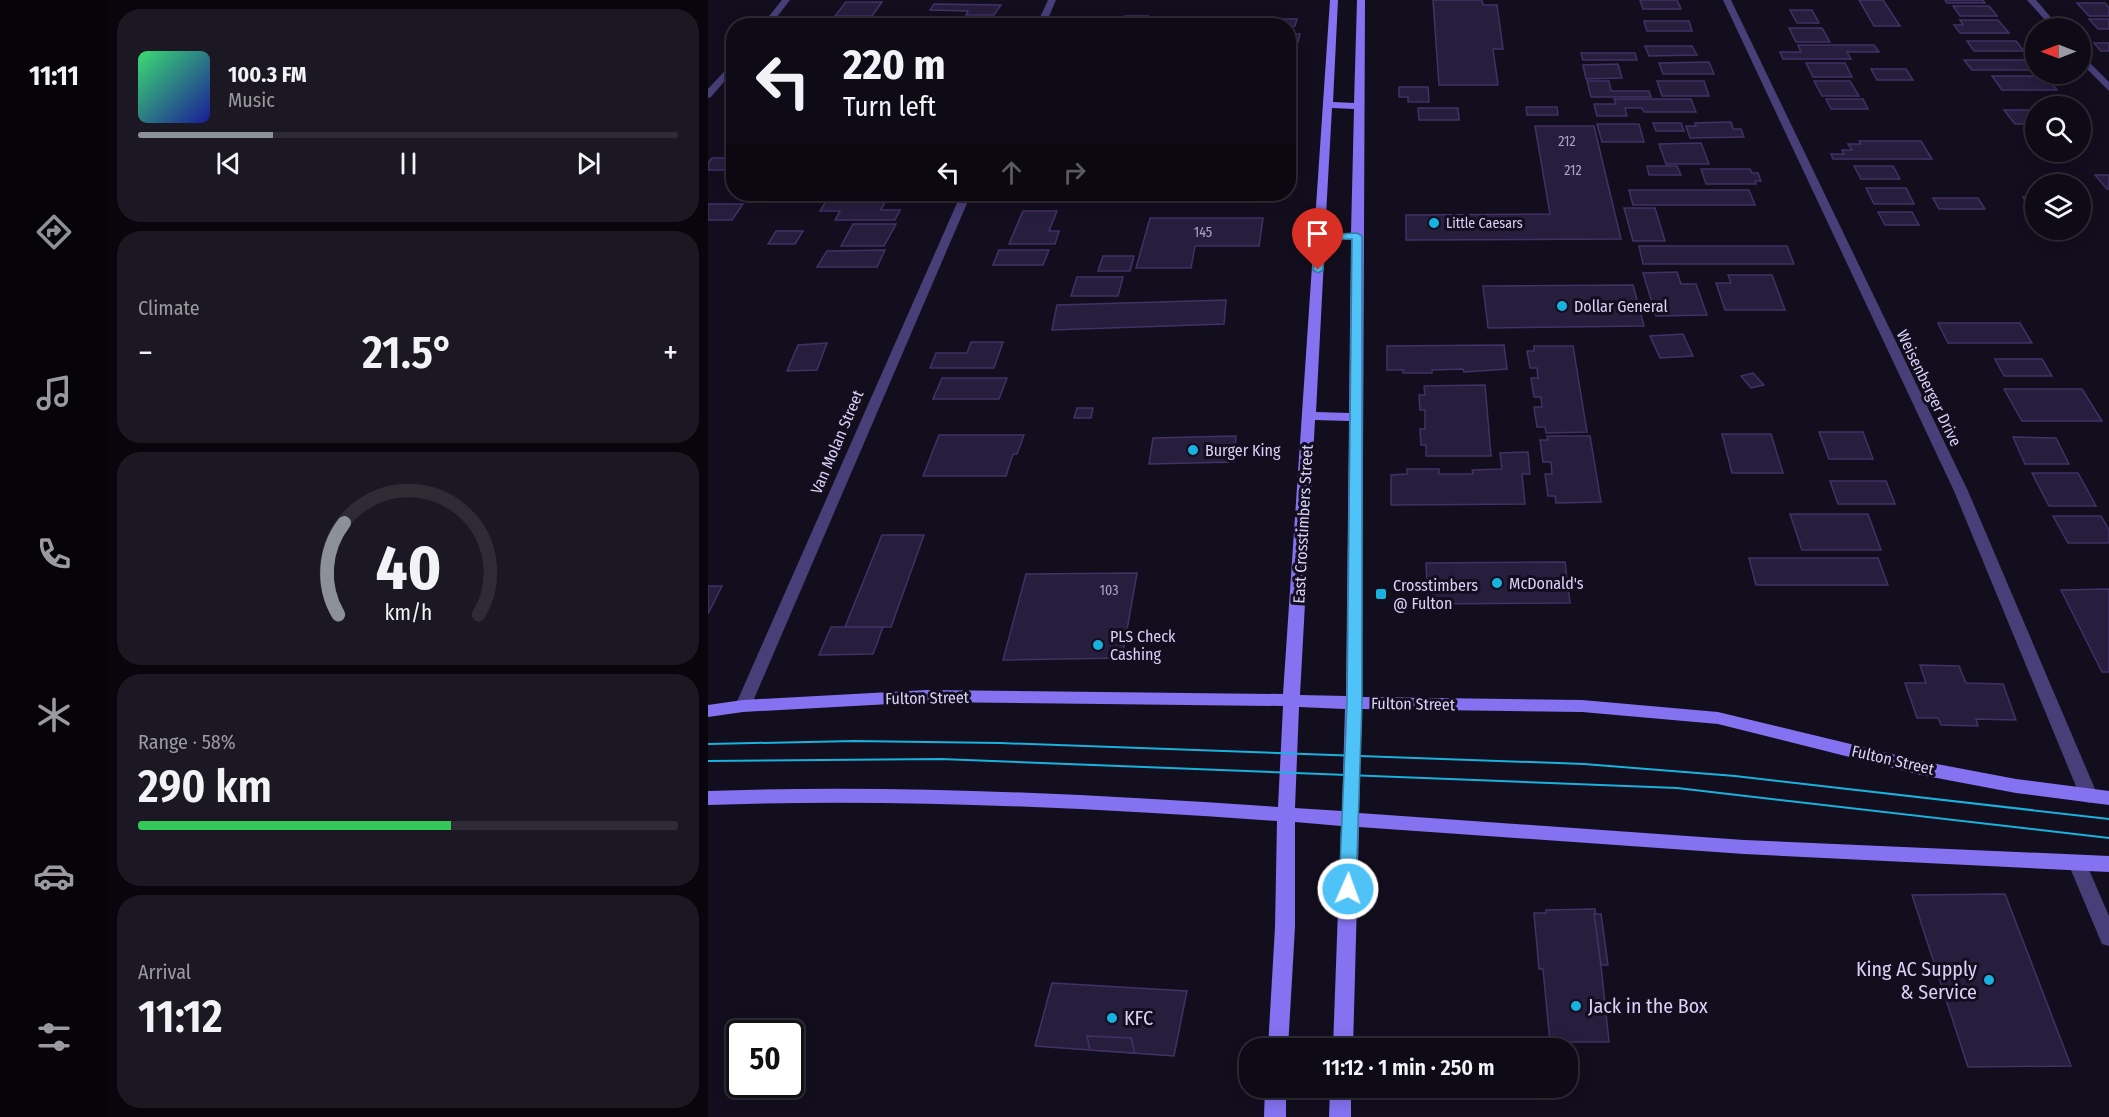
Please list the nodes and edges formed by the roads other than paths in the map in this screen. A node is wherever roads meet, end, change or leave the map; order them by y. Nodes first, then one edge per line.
1 (786, 0) edge
2 (1052, 0) edge
3 (1727, 0) edge
4 (2031, 0) edge
5 (1347, 5) edge
6 (771, 18) edge
7 (1044, 18) edge
8 (2047, 18) edge
9 (2091, 68) edge
10 (726, 74) edge
11 (2109, 88) edge
12 (708, 95) edge
13 (1328, 105) junction
14 (1358, 106) junction
15 (963, 201) edge
16 (1357, 236) junction
17 (1320, 237) junction
18 (1309, 416) junction
19 (1356, 417) junction
20 (1293, 700) junction
21 (1354, 703) junction
22 (743, 706) junction
23 (708, 711) edge
24 (2089, 795) junction
25 (708, 798) edge
26 (2109, 798) edge
27 (1286, 815) junction
28 (1349, 820) junction
29 (2077, 863) junction
30 (2109, 864) edge
31 (2109, 938) edge
32 (1279, 1038) edge
33 (1343, 1038) edge
34 (1276, 1098) edge
35 (1341, 1098) edge
36 (1275, 1117) edge
37 (1340, 1117) edge

1 - 6 street
2 - 7 street
3 - 24 street, Weisenberger Drive
4 - 8 street
5 - 13 main road, East Crosstimbers Street
5 - 14 main road, East Crosstimbers Street
9 - 11 street
10 - 12 street
13 - 14 main road
13 - 17 main road, East Crosstimbers Street
14 - 16 main road, East Crosstimbers Street
15 - 22 street, Van Molan Street
16 - 17 main road
16 - 19 main road, East Crosstimbers Street
17 - 18 main road, East Crosstimbers Street
18 - 19 main road
18 - 20 main road, East Crosstimbers Street
19 - 21 main road, East Crosstimbers Street
20 - 21 main road, Fulton Street
20 - 22 main road, Fulton Street
20 - 27 main road, East Crosstimbers Street
21 - 24 main road, Fulton Street
21 - 28 main road, East Crosstimbers Street
22 - 23 main road, Fulton Street
24 - 26 main road, Fulton Street
25 - 27 main road
27 - 28 main road
27 - 32 main road, East Crosstimbers Street
28 - 29 main road
28 - 33 main road, East Crosstimbers Street
29 - 30 main road
29 - 31 street
34 - 36 main road
35 - 37 main road

